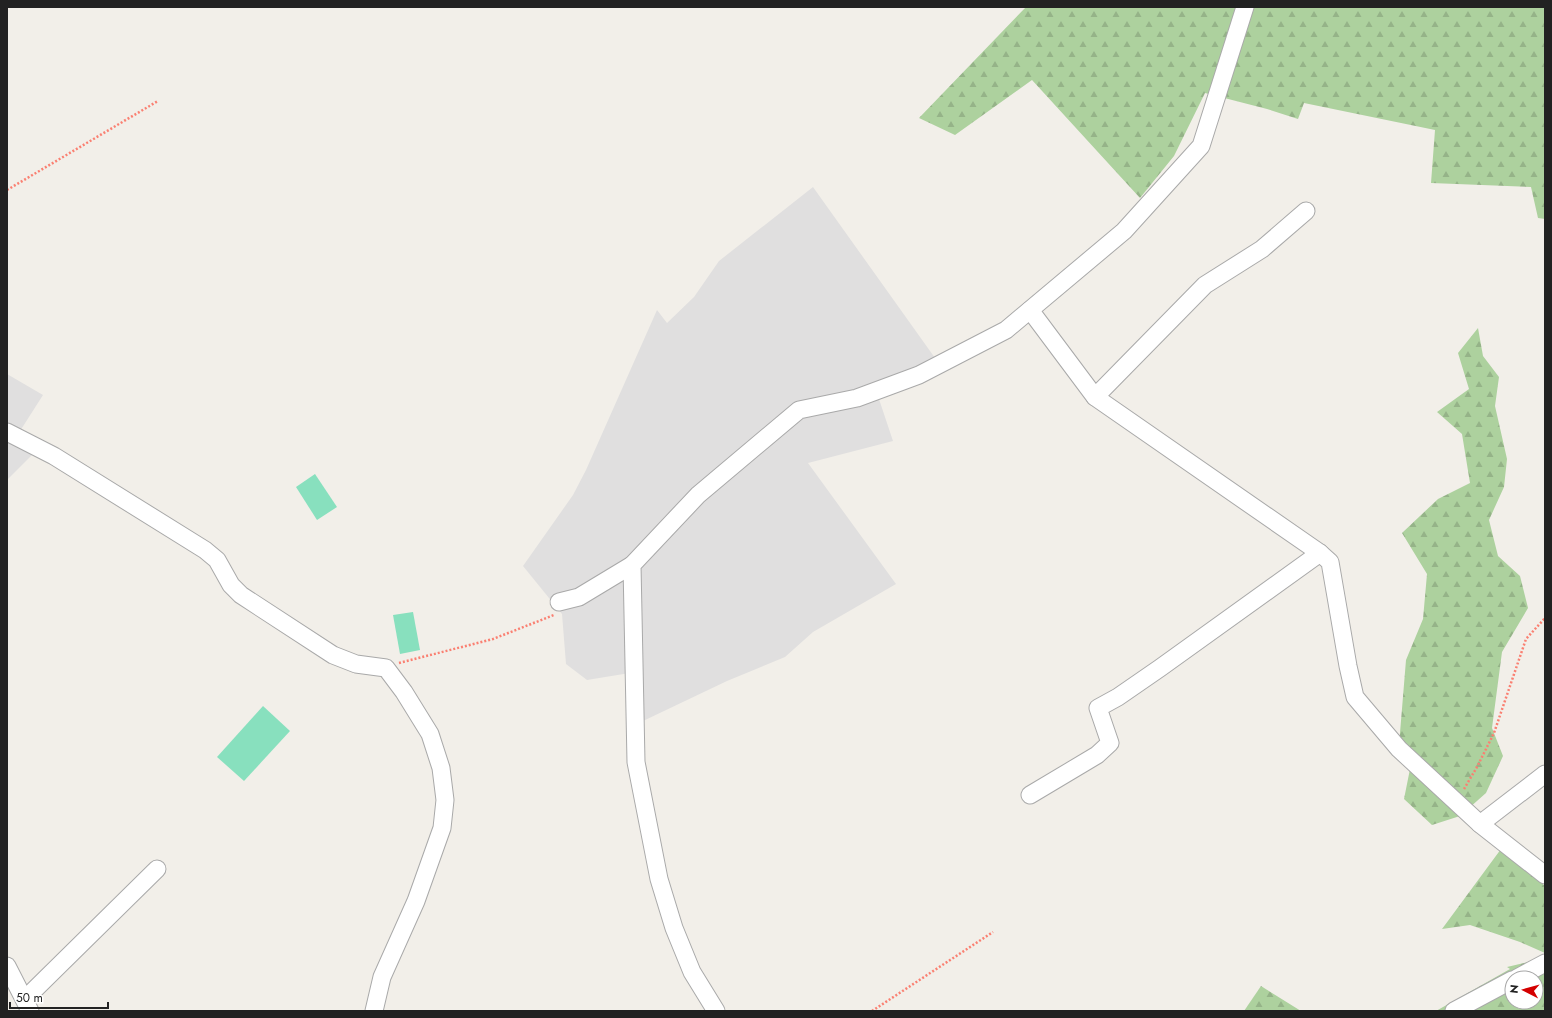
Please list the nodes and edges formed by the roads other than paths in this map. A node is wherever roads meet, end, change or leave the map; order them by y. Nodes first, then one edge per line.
1 (1245, 7) edge
2 (1306, 211) dead end
3 (1030, 310) junction
4 (1095, 397) junction
5 (7, 432) edge
6 (1320, 553) junction
7 (632, 566) junction
8 (557, 608) road end
9 (1545, 774) edge
10 (1030, 795) dead end
11 (1480, 824) junction
12 (157, 869) dead end
13 (1545, 875) edge
14 (1545, 963) edge
15 (7, 966) edge
16 (1532, 970) edge
17 (1504, 984) edge
18 (28, 1005) edge
19 (374, 1011) edge
20 (716, 1011) edge
21 (1454, 1011) edge

1 - 3 street
2 - 4 street
3 - 4 street
3 - 7 street
4 - 6 street
5 - 19 street
6 - 10 street
6 - 11 street
7 - 8 street
7 - 20 street
9 - 11 street
11 - 13 street
12 - 18 street
14 - 16 street
15 - 18 street
17 - 21 street

